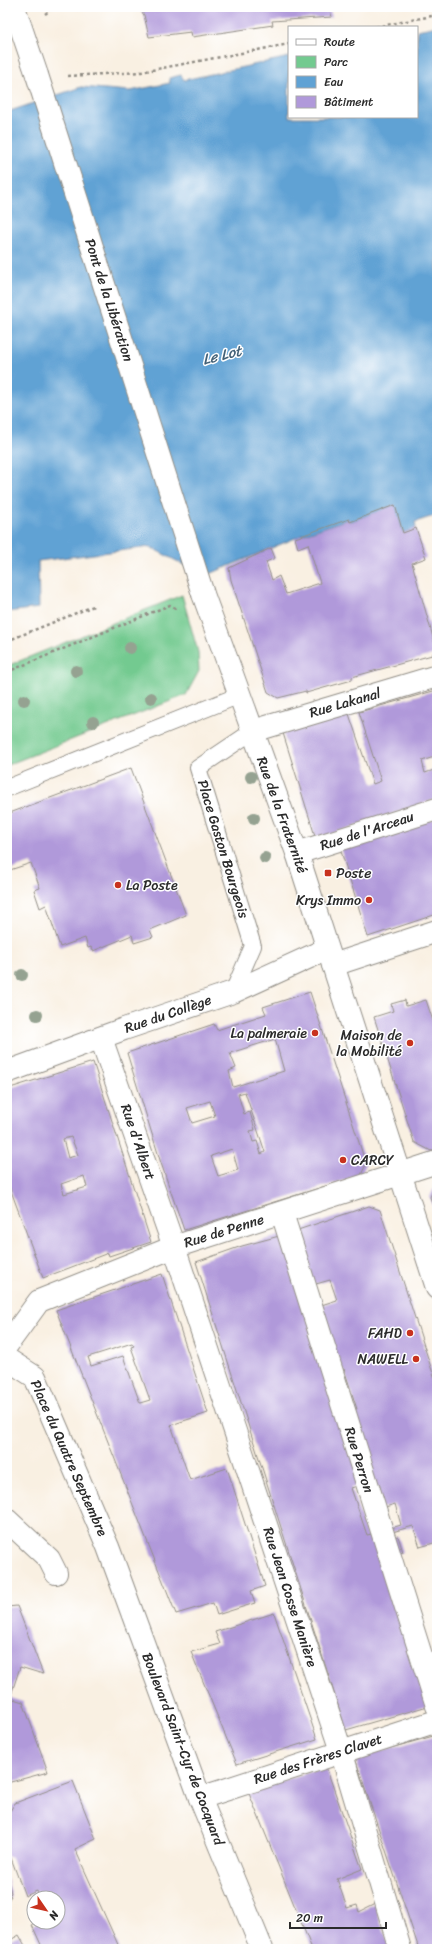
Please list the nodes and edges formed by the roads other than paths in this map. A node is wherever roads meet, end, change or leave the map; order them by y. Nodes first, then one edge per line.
1 (14, 7) edge
2 (203, 594) joint
3 (437, 676) edge
4 (240, 695) junction
5 (253, 730) junction
6 (7, 788) edge
7 (437, 809) edge
8 (297, 853) junction
9 (437, 931) edge
10 (330, 957) junction
11 (233, 992) junction
12 (101, 1038) junction
13 (7, 1072) edge
14 (437, 1162) edge
15 (400, 1172) junction
16 (282, 1213) junction
17 (174, 1246) junction
18 (437, 1288) edge
19 (7, 1345) edge
20 (7, 1359) edge
21 (7, 1520) edge
22 (108, 1547) joint
23 (56, 1573) dead end
24 (437, 1706) edge
25 (437, 1721) edge
26 (341, 1751) junction
27 (200, 1798) junction
28 (262, 1949) edge
29 (400, 1949) edge

1 - 2 street, Pont de la Libération, bridge
2 - 4 street, Rue de la Fraternité
3 - 5 street, Rue Lakanal
4 - 5 street, Rue de la Fraternité
4 - 6 lane
5 - 8 street, Rue de la Fraternité
5 - 11 lane, Place Gaston Bourgeois
7 - 8 street, Rue de l'Arceau
8 - 10 street, Rue de la Fraternité
9 - 10 street, Rue du Collège
10 - 11 street, Rue du Collège
10 - 15 street, Rue de la Fraternité
11 - 12 street, Rue du Collège
12 - 13 street, Rue du Collège
12 - 17 street, Rue d'Albert
14 - 15 street, Rue de Penne
15 - 16 street, Rue de Penne
15 - 18 street, Rue de la Fraternité
16 - 17 street, Rue de Penne
16 - 24 street, Rue Perron
17 - 19 street, Rue de Penne
17 - 26 street, Rue Jean Cosse Manière
20 - 22 street, Place du Quatre Septembre
21 - 23 street
22 - 27 street, Boulevard Saint-Cyr de Cocquard
25 - 26 street, Rue des Frères Clavet
26 - 27 street, Rue des Frères Clavet
26 - 29 street, Rue Jean Cosse Manière
27 - 28 street, Boulevard Saint-Cyr de Cocquard

